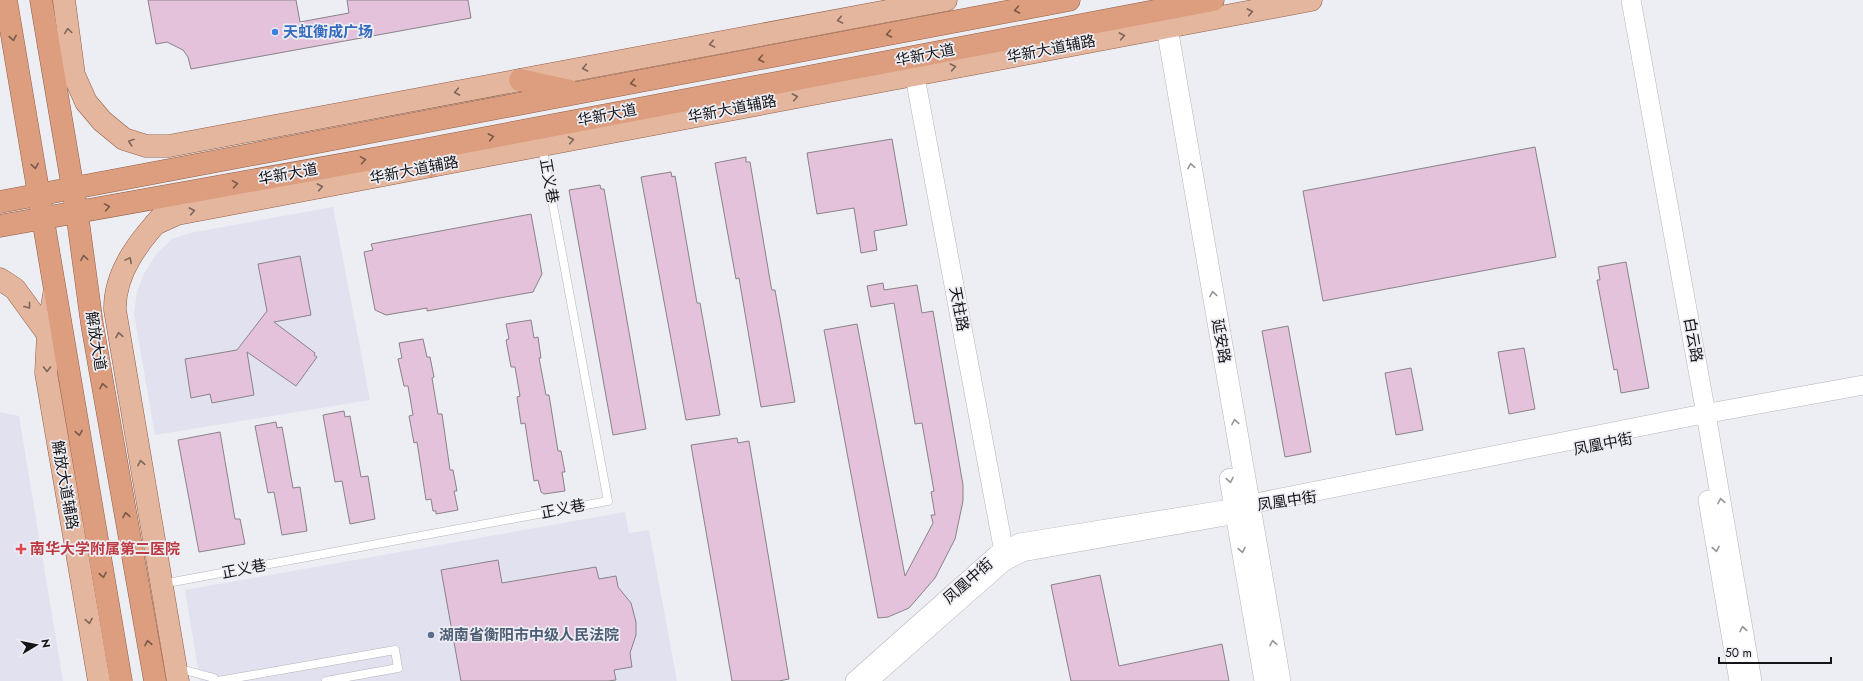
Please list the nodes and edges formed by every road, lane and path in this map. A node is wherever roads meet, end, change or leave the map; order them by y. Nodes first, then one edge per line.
1 (6, 0) edge
2 (41, 0) edge
3 (64, 0) edge
4 (946, 0) edge
5 (1069, 0) edge
6 (1213, 0) edge
7 (1311, 0) edge
8 (1622, 0) edge
9 (1631, 0) edge
10 (905, 4) edge
11 (1157, 13) edge
12 (910, 30) junction
13 (49, 46) junction
14 (913, 66) junction
15 (74, 75) junction
16 (520, 80) junction
17 (579, 93) junction
18 (59, 108) junction
19 (542, 145) junction
20 (429, 158) junction
21 (73, 188) junction
22 (184, 193) junction
23 (40, 194) junction
24 (0, 202) edge
25 (78, 213) junction
26 (43, 219) junction
27 (155, 224) junction
28 (0, 226) edge
29 (0, 279) edge
30 (55, 288) junction
31 (48, 332) junction
32 (69, 372) junction
33 (1863, 385) edge
34 (1863, 396) edge
35 (1701, 420) junction
36 (1243, 510) junction
37 (1006, 556) junction
38 (162, 584) junction
39 (177, 674) edge
40 (99, 681) edge
41 (121, 681) edge
42 (155, 681) edge
43 (216, 681) edge
44 (326, 681) edge
45 (855, 681) edge
46 (868, 681) edge
47 (1265, 681) edge
48 (1280, 681) edge
49 (1738, 681) edge
50 (1752, 681) edge

1 -> 23 highway
2 - 13 highway, 解放大道
15 -> 3 main road
4 - 10 main road
5 -> 12 highway, 华新大道
6 - 11 highway, 华新大道
11 -> 7 main road
8 - 35 street, 白云路
9 - 35 street, 白云路
10 - 12 street
10 -> 16 main road
14 -> 11 highway, 华新大道
11 - 36 main road, 延安路
12 -> 17 highway, 华新大道
13 - 15 main road
13 - 18 highway, 解放大道
19 -> 14 main road, 华新大道辅路
20 -> 14 highway, 华新大道
14 - 37 street, 天柱路
16 -> 15 main road
15 - 18 main road
16 - 17 highway
17 - 21 highway, 华新大道
18 - 21 highway, 解放大道
19 - 20 main road, 华新大道辅路
19 - 38 lane, 正义巷
22 -> 20 highway, 华新大道
27 -> 20 main road, 华新大道辅路
21 - 23 highway, 华新大道
21 - 25 highway, 解放大道
25 -> 22 highway, 华新大道
22 - 27 main road
23 - 24 highway, 华新大道
23 - 26 highway
25 - 26 highway, 华新大道
42 -> 25 highway, 解放大道
26 - 28 highway, 华新大道
26 - 30 highway
38 -> 27 main road
29 -> 31 main road
30 - 31 main road, 解放大道辅路
30 - 32 highway
31 - 32 main road
31 -> 40 main road, 解放大道辅路
32 -> 41 highway
33 - 35 street, 凤凰中街
34 - 35 street, 凤凰中街
35 - 36 street, 凤凰中街
35 -> 49 street, 白云路
50 -> 35 street, 白云路
36 - 37 street, 凤凰中街
36 -> 47 main road, 延安路
48 -> 36 main road, 延安路
37 - 45 street, 凤凰中街
37 - 46 street, 凤凰中街
38 - 39 main road
39 - 43 lane
43 - 44 lane

